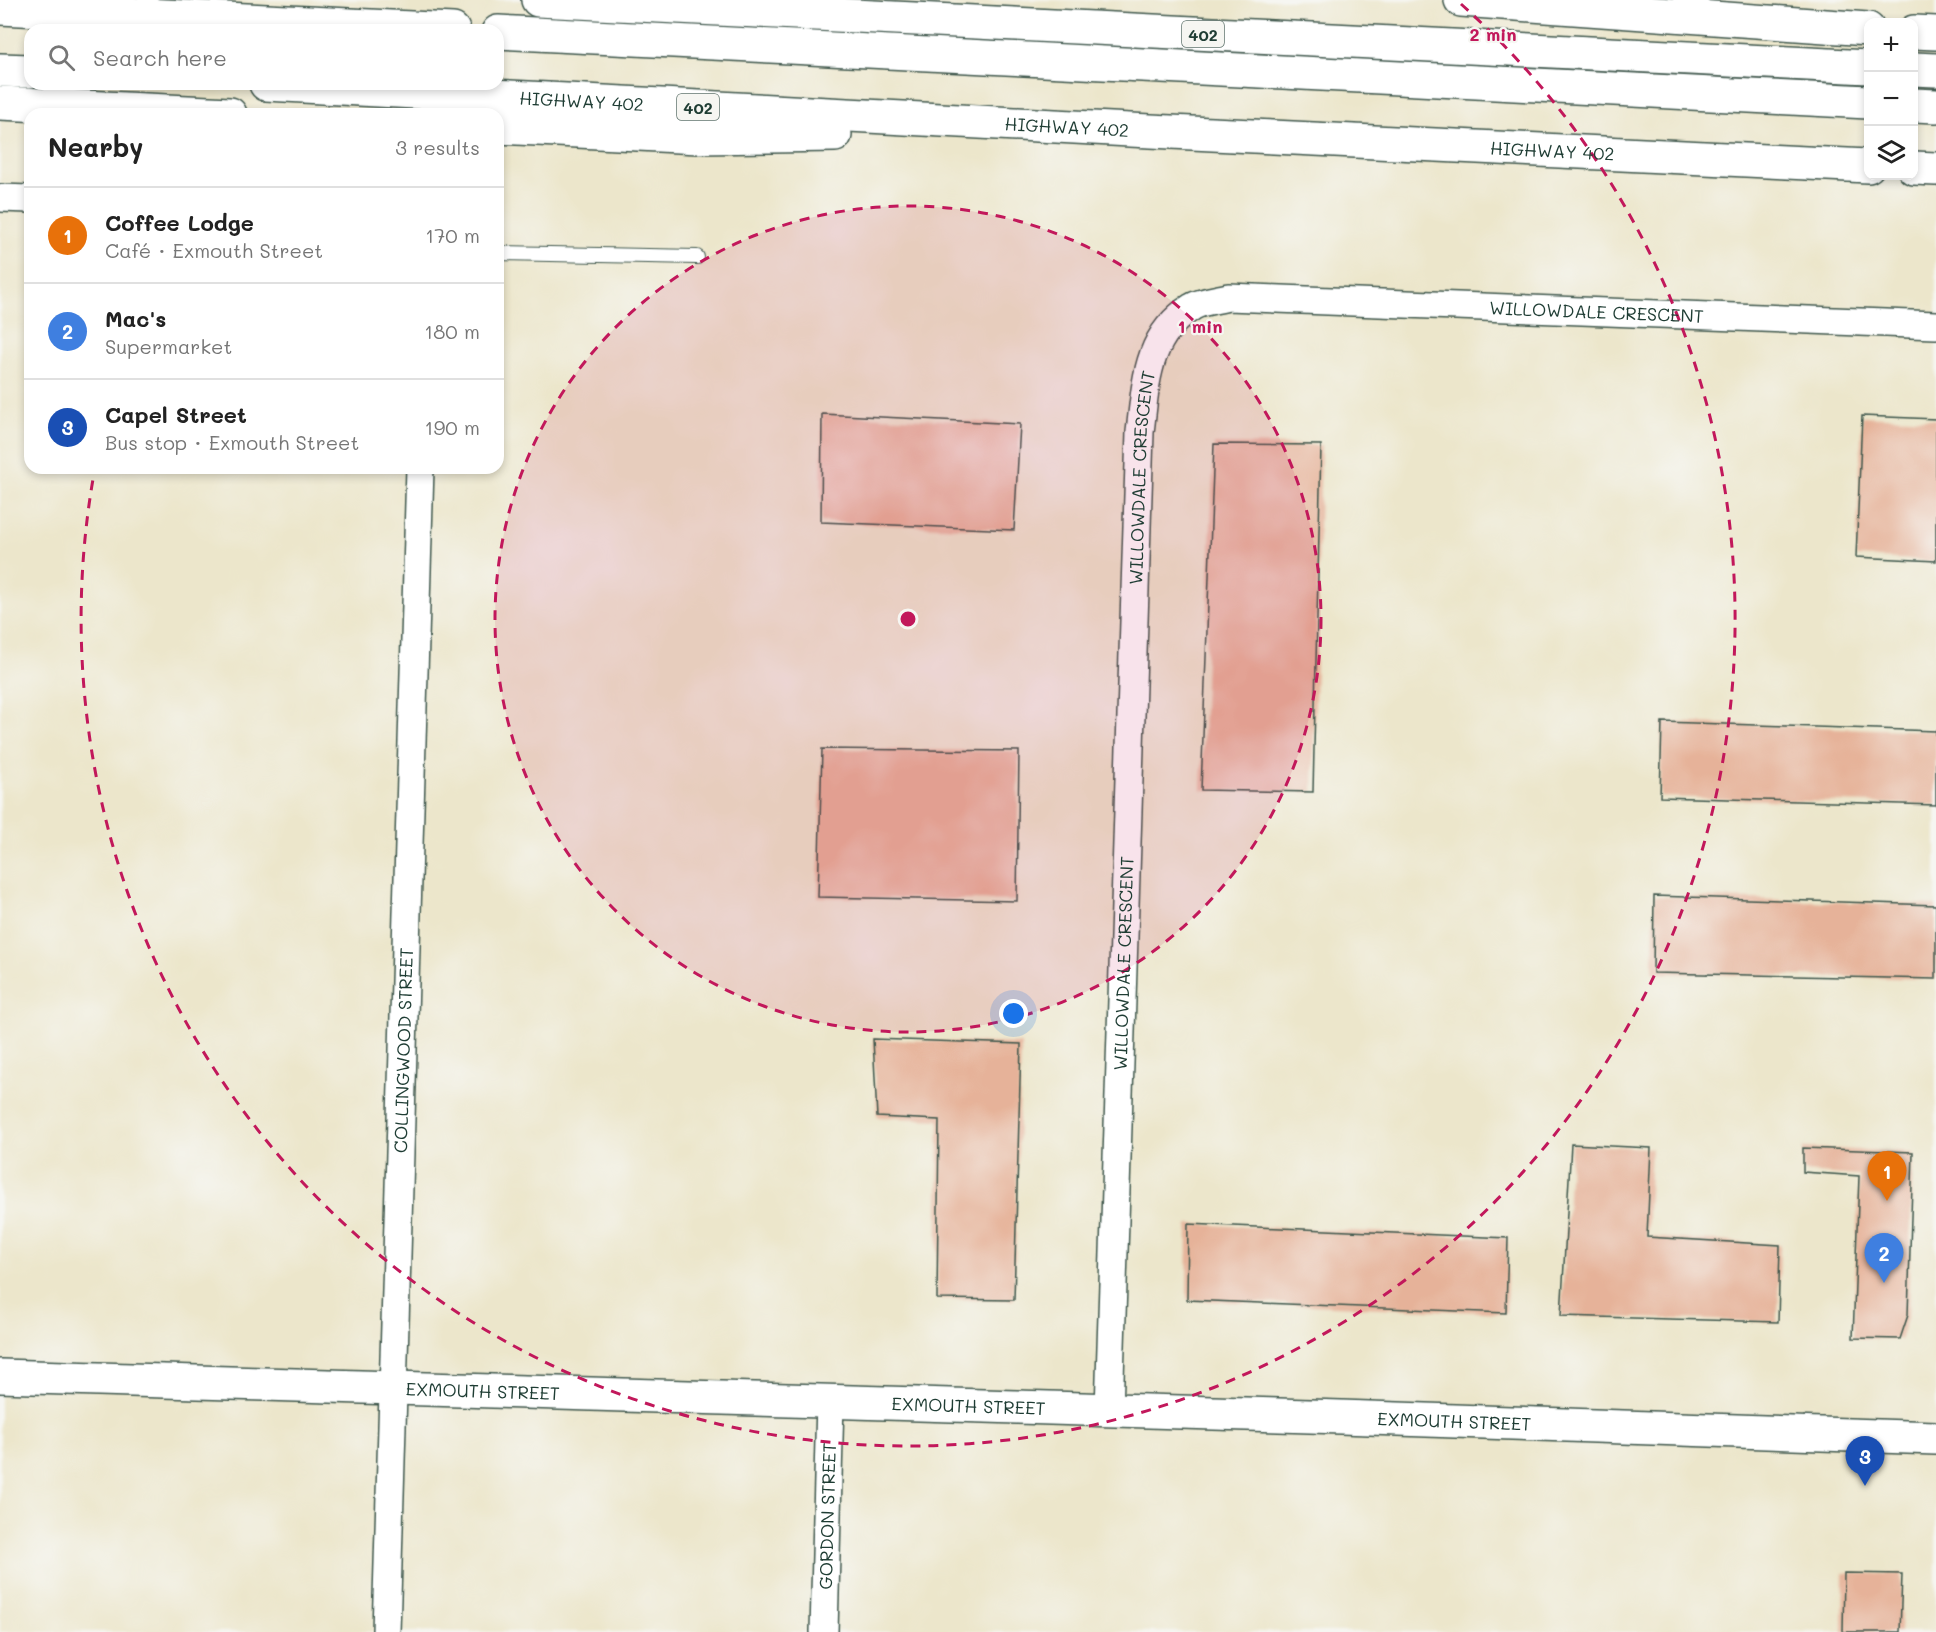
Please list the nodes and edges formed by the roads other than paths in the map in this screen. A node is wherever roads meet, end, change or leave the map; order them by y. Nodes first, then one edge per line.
1 (538, 0) edge
2 (1461, 0) edge
3 (0, 8) edge
4 (329, 24) edge
5 (1864, 29) edge
6 (504, 32) edge
7 (1918, 32) edge
8 (1936, 33) edge
9 (1864, 67) edge
10 (1918, 69) edge
11 (0, 70) edge
12 (1936, 70) edge
13 (24, 71) edge
14 (379, 90) edge
15 (1864, 102) edge
16 (0, 103) edge
17 (1918, 105) edge
18 (1936, 106) edge
19 (105, 108) edge
20 (504, 127) edge
21 (1130, 130) junction
22 (1864, 166) edge
23 (1918, 168) edge
24 (1936, 169) edge
25 (0, 198) edge
26 (24, 199) edge
27 (504, 253) edge
28 (697, 257) dead end
29 (1936, 325) edge
30 (420, 474) edge
31 (0, 1376) edge
32 (394, 1387) junction
33 (830, 1401) junction
34 (1109, 1410) junction
35 (1936, 1438) edge
36 (386, 1632) edge
37 (824, 1632) edge

1 - 9 main road, 402
2 - 5 main road
3 - 4 main road
6 - 15 main road
7 - 8 main road
10 - 12 main road
11 - 13 main road
14 - 21 main road, HIGHWAY 402 / 402
16 - 19 main road
17 - 18 main road
20 - 21 main road
21 - 22 main road, HIGHWAY 402 / 402
23 - 24 main road
25 - 26 street
27 - 28 lane
29 - 34 street, WILLOWDALE CRESCENT
30 - 32 street, COLLINGWOOD STREET
31 - 32 main road, EXMOUTH STREET
32 - 33 main road, EXMOUTH STREET
32 - 36 street, COLLINGWOOD STREET
33 - 34 main road, EXMOUTH STREET
33 - 37 street, GORDON STREET
34 - 35 main road, EXMOUTH STREET

